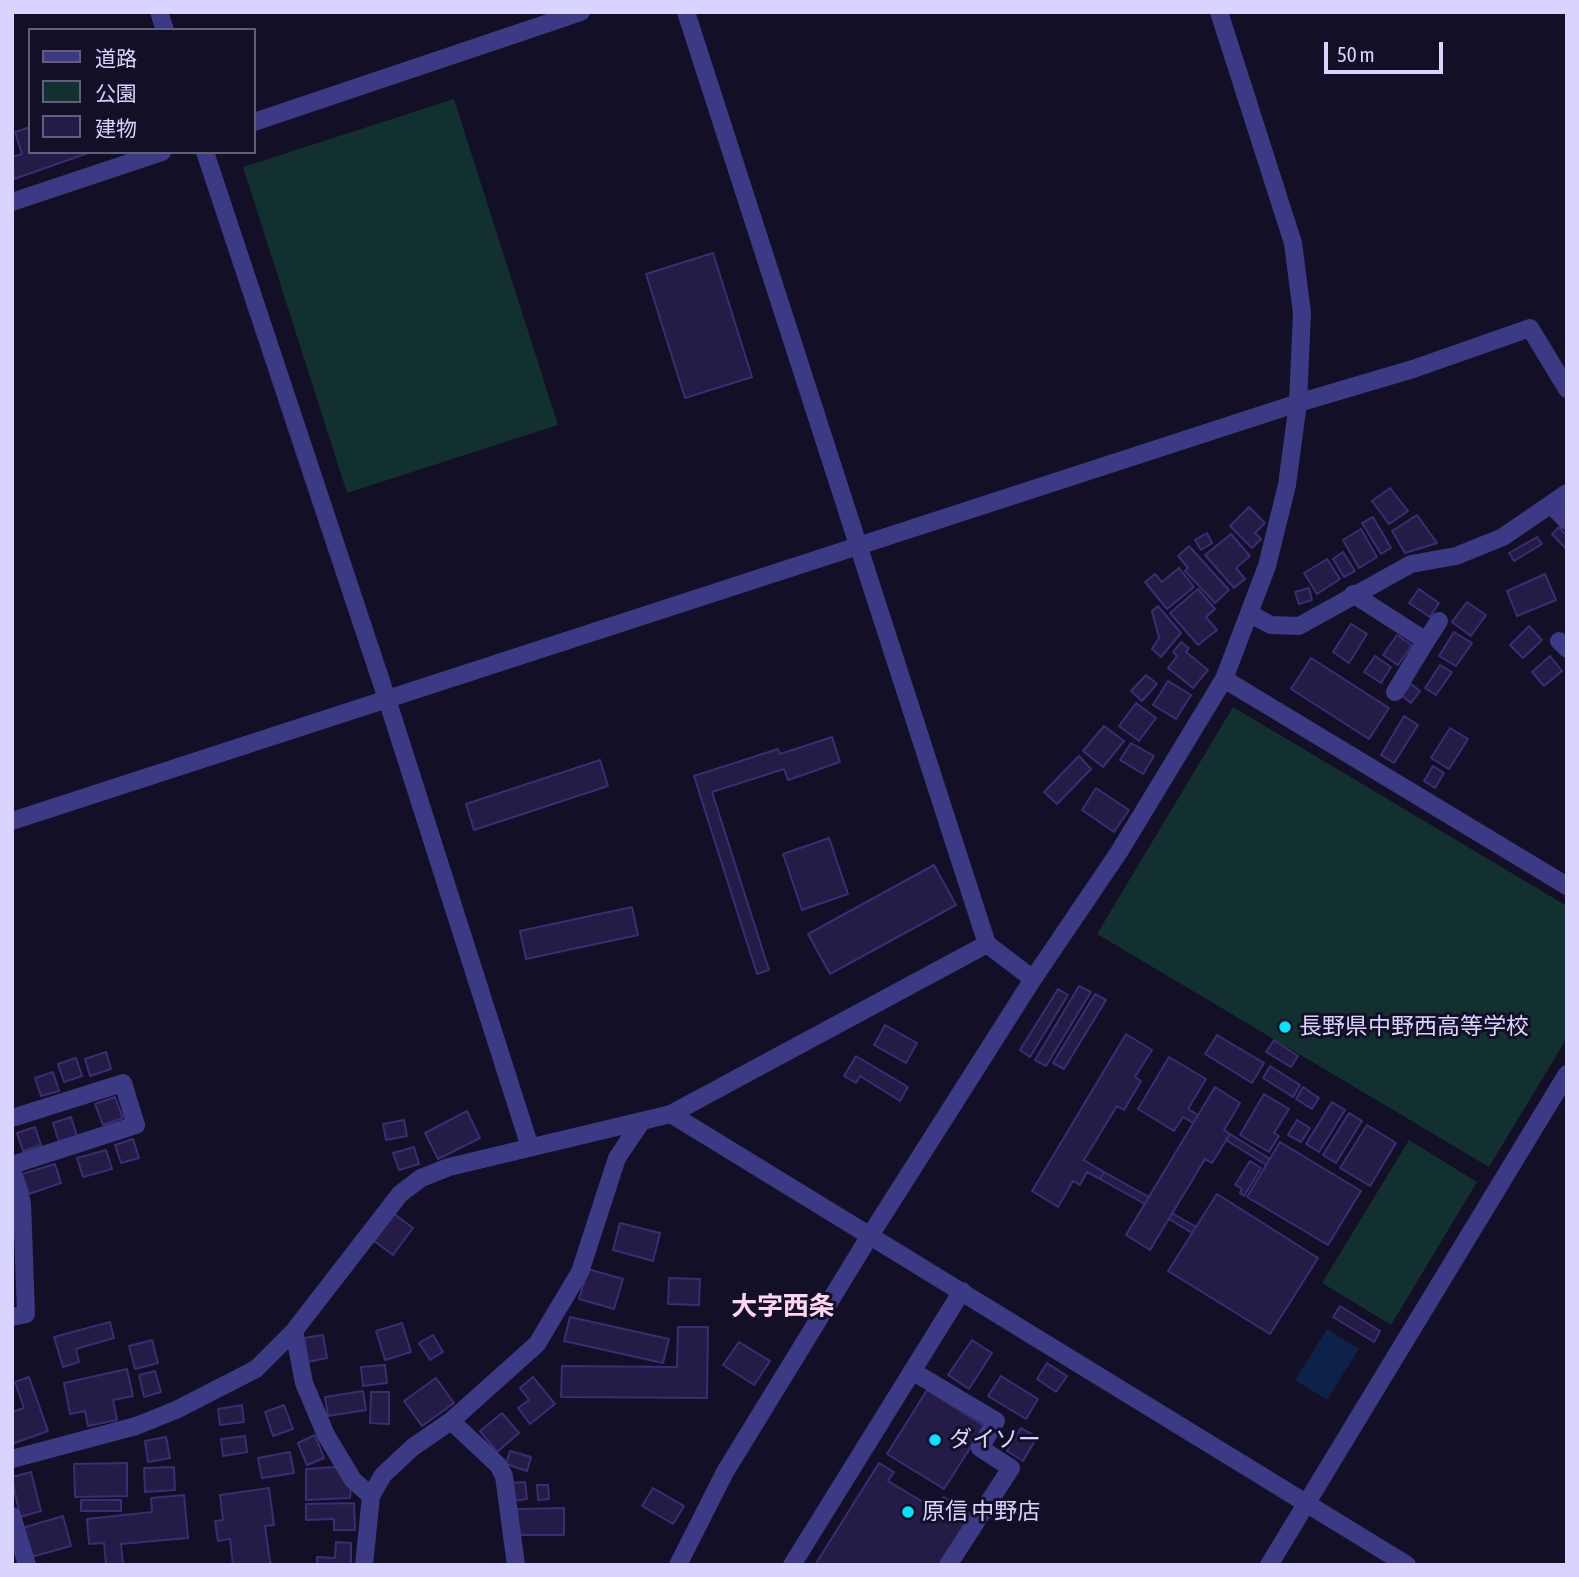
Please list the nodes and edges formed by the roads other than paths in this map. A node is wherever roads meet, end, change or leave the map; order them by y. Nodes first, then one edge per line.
1 (581, 12) edge
2 (686, 12) edge
3 (1219, 12) edge
4 (256, 121) edge
5 (156, 154) edge
6 (206, 154) edge
7 (12, 202) edge
8 (1567, 390) edge
9 (1298, 403) junction
10 (1567, 493) edge
11 (1551, 505) junction
12 (1567, 521) edge
13 (860, 546) junction
14 (1353, 594) junction
15 (1250, 614) junction
16 (1439, 621) dead end
17 (1426, 641) junction
18 (1224, 679) junction
19 (1395, 692) dead end
20 (387, 699) junction
21 (12, 821) edge
22 (1567, 886) edge
23 (987, 944) junction
24 (1033, 979) junction
25 (1567, 1074) edge
26 (671, 1114) junction
27 (12, 1118) edge
28 (642, 1121) junction
29 (530, 1147) junction
30 (12, 1165) edge
31 (12, 1171) edge
32 (871, 1234) junction
33 (962, 1291) junction
34 (12, 1317) edge
35 (294, 1331) junction
36 (912, 1371) junction
37 (451, 1421) junction
38 (12, 1459) edge
39 (371, 1496) junction
40 (1304, 1502) junction
41 (12, 1516) edge
42 (27, 1565) edge
43 (364, 1565) edge
44 (516, 1565) edge
45 (678, 1565) edge
46 (792, 1565) edge
47 (948, 1565) edge
48 (1269, 1565) edge
49 (1407, 1565) edge

1 - 4 street
2 - 13 street
3 - 9 street
5 - 7 street
6 - 20 street
8 - 9 street
9 - 13 street
9 - 15 street
10 - 11 street
11 - 12 street
11 - 14 street
13 - 20 street
13 - 23 street
14 - 15 street
14 - 17 street
15 - 18 street
16 - 17 street
17 - 19 street
18 - 22 street
18 - 24 street
20 - 21 street
20 - 29 street
23 - 24 street
23 - 26 street
24 - 32 street
25 - 40 street
26 - 28 street
26 - 32 street
27 - 30 street
28 - 29 street
28 - 37 street
29 - 35 street
31 - 34 street
32 - 33 street
32 - 45 street
33 - 36 street
33 - 40 street
35 - 38 street
35 - 39 street
36 - 46 street
36 - 47 street
37 - 39 street
37 - 44 street
39 - 43 street
40 - 48 street
40 - 49 street
41 - 42 street

